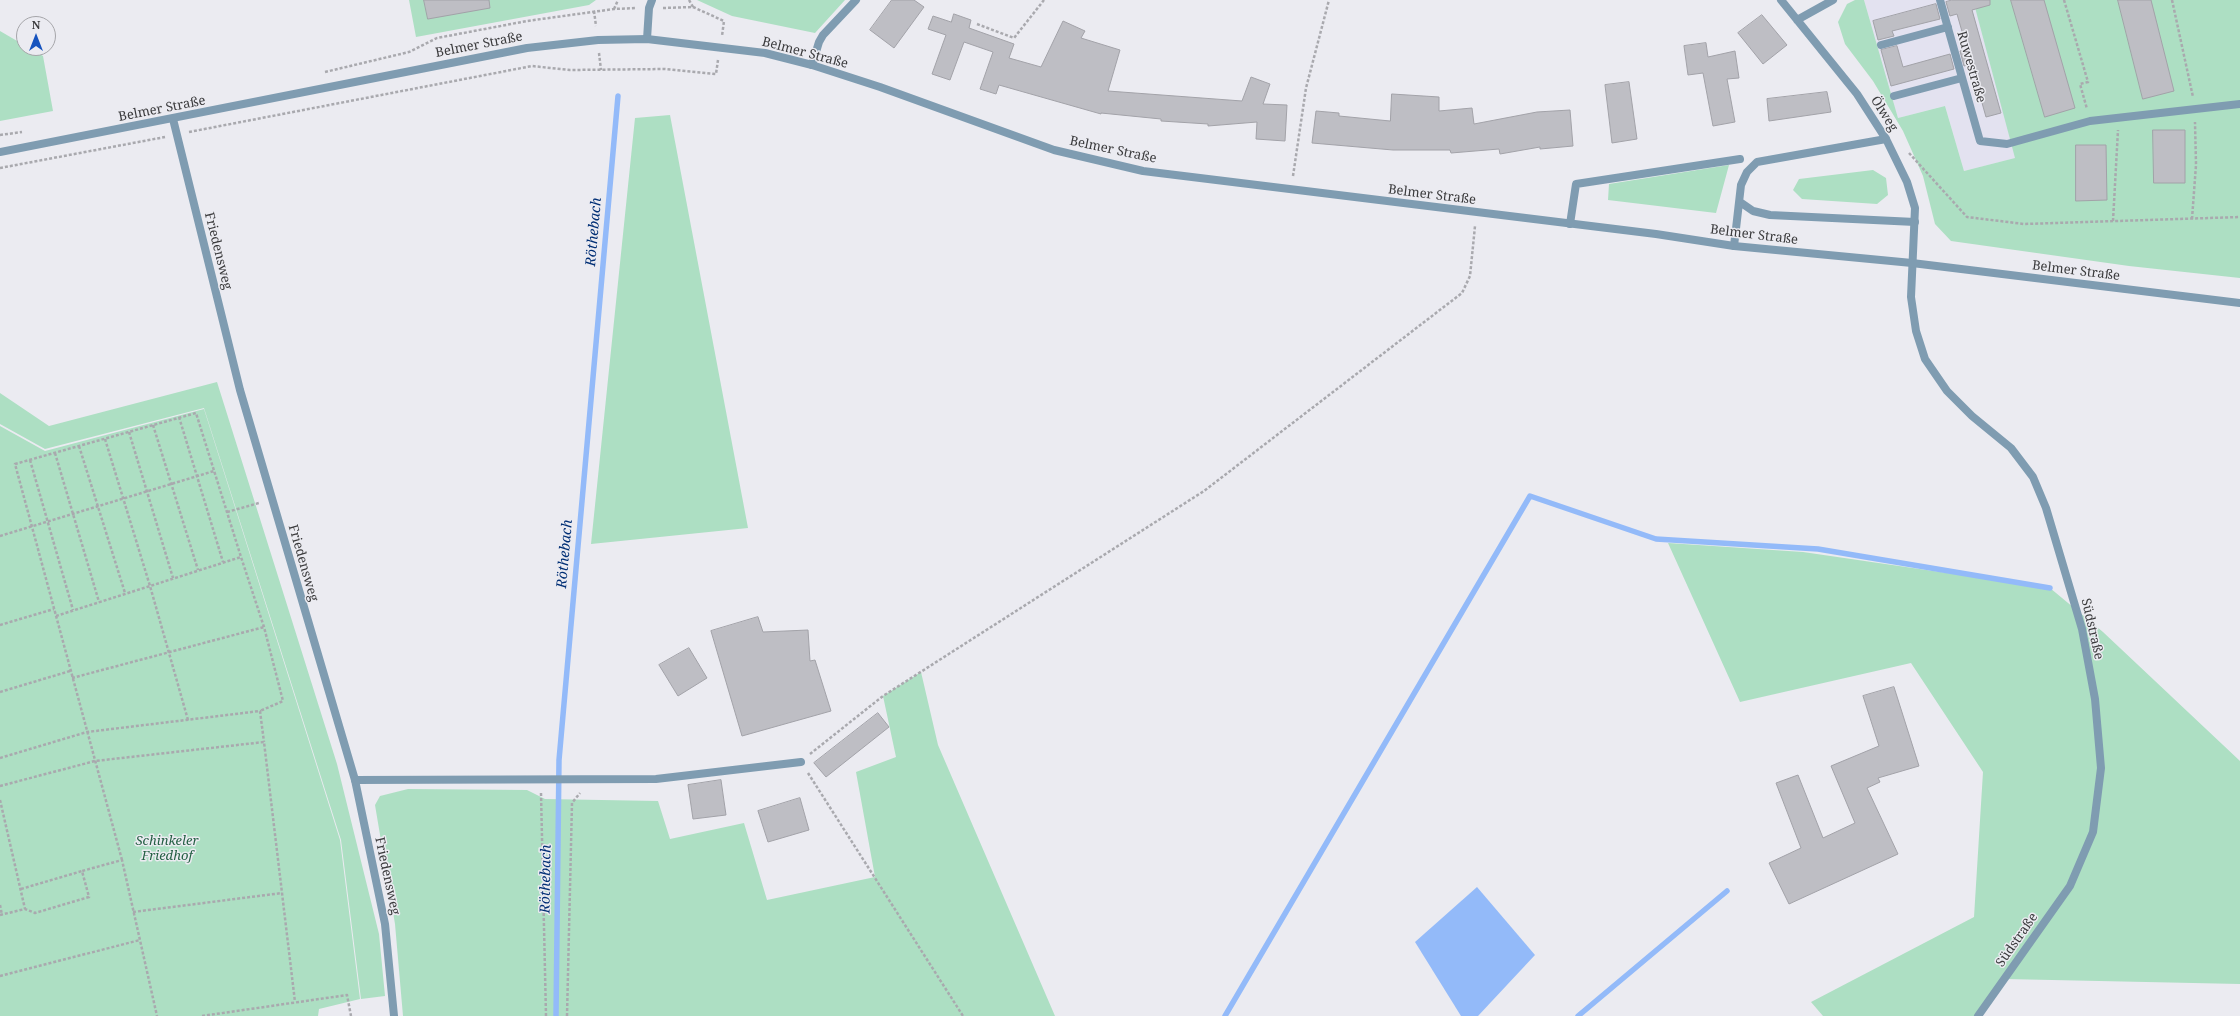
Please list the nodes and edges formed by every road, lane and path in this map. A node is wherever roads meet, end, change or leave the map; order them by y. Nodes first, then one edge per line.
1 (618, 0) edge
2 (652, 0) edge
3 (688, 0) edge
4 (856, 0) edge
5 (1044, 0) edge
6 (1329, 0) edge
7 (1781, 0) edge
8 (1833, 0) edge
9 (1940, 0) edge
10 (2064, 0) edge
11 (2172, 0) edge
12 (1797, 20) junction
13 (724, 21) dead end
14 (977, 24) dead end
15 (1948, 27) junction
16 (647, 39) junction
17 (1881, 45) dead end
18 (812, 65) junction
19 (320, 73) dead end
20 (716, 74) dead end
21 (1962, 78) junction
22 (1894, 96) dead end
23 (2240, 104) edge
24 (2195, 108) junction
25 (2119, 117) junction
26 (173, 119) junction
27 (2090, 121) junction
28 (28, 131) dead end
29 (176, 134) junction
30 (0, 135) edge
31 (1886, 140) junction
32 (0, 152) edge
33 (1740, 159) dead end
34 (0, 168) edge
35 (1291, 190) junction
36 (1740, 202) junction
37 (1476, 212) junction
38 (2240, 217) edge
39 (2192, 219) junction
40 (2113, 221) junction
41 (1915, 222) junction
42 (1570, 224) junction
43 (1734, 246) junction
44 (1912, 263) junction
45 (2240, 303) edge
46 (179, 417) junction
47 (153, 425) junction
48 (129, 432) junction
49 (105, 439) junction
50 (79, 446) junction
51 (54, 453) junction
52 (30, 460) junction
53 (214, 472) junction
54 (197, 476) junction
55 (172, 484) junction
56 (147, 491) junction
57 (123, 498) junction
58 (272, 499) junction
59 (98, 505) junction
60 (227, 512) junction
61 (72, 513) junction
62 (48, 520) junction
63 (31, 525) junction
64 (0, 536) edge
65 (241, 557) junction
66 (224, 562) junction
67 (198, 570) junction
68 (173, 578) junction
69 (150, 586) junction
70 (125, 593) junction
71 (99, 602) junction
72 (54, 609) junction
73 (73, 610) junction
74 (56, 616) junction
75 (0, 625) edge
76 (264, 627) junction
77 (169, 652) junction
78 (70, 671) junction
79 (72, 678) junction
80 (0, 692) edge
81 (260, 711) junction
82 (188, 720) junction
83 (87, 732) junction
84 (264, 742) junction
85 (0, 758) edge
86 (95, 761) junction
87 (800, 762) junction
88 (544, 778) junction
89 (583, 778) junction
90 (355, 780) junction
91 (0, 786) edge
92 (0, 800) edge
93 (122, 860) junction
94 (82, 871) junction
95 (21, 889) junction
96 (282, 893) junction
97 (0, 905) edge
98 (25, 909) junction
99 (133, 912) junction
100 (1, 915) edge
101 (140, 940) junction
102 (0, 976) edge
103 (295, 1002) junction
104 (157, 1016) edge
105 (202, 1016) edge
106 (351, 1016) edge
107 (394, 1016) edge
108 (546, 1016) edge
109 (567, 1016) edge
110 (963, 1016) edge
111 (1978, 1016) edge

1 - 19 path
2 - 16 street
3 - 13 path
4 - 18 street
5 - 14 path
6 - 35 path
7 - 12 street, Ölweg
8 - 12 street
9 - 15 street, Ruwestraße
10 - 27 path
11 - 24 path
12 - 31 street, Ölweg
15 - 17 street
15 - 21 street, Ruwestraße
16 - 18 street, Belmer Straße
16 - 26 street, Belmer Straße
18 - 35 street, Belmer Straße
20 - 29 path
21 - 22 street
21 - 27 street, Ruwestraße
23 - 24 street
24 - 25 street
24 - 39 path
25 - 27 street
25 - 40 path
26 - 29 street, Friedensweg
26 - 32 street, Belmer Straße
28 - 30 path
29 - 34 path
29 - 58 street, Friedensweg
31 - 36 street
31 - 40 path
31 - 41 street, Ölweg
33 - 42 street
35 - 37 street, Belmer Straße
36 - 41 street
36 - 43 street
37 - 42 street, Belmer Straße
37 - 87 path
38 - 39 path
39 - 40 path
41 - 44 street, Ölweg
42 - 43 street, Belmer Straße
43 - 44 street, Belmer Straße
44 - 45 street, Belmer Straße
44 - 111 street, Südstraße
46 - 47 path
46 - 53 path
46 - 54 path
47 - 48 path
47 - 55 path
48 - 49 path
48 - 56 path
49 - 50 path
49 - 57 path
50 - 51 path
50 - 59 path
51 - 52 path
51 - 61 path
52 - 62 path
52 - 63 path
53 - 54 path
53 - 60 path
54 - 55 path
54 - 66 path
55 - 56 path
55 - 67 path
56 - 57 path
56 - 68 path
57 - 59 path
57 - 69 path
58 - 60 path
58 - 90 street, Friedensweg
59 - 61 path
59 - 70 path
60 - 65 path
61 - 62 path
61 - 71 path
62 - 63 path
62 - 73 path
63 - 64 path
63 - 72 path
65 - 66 path
65 - 76 path
66 - 67 path
67 - 68 path
68 - 69 path
69 - 70 path
69 - 77 path
70 - 71 path
71 - 73 path
72 - 74 path
72 - 75 path
73 - 74 path
74 - 78 path
76 - 77 path
76 - 81 path
77 - 79 path
77 - 82 path
78 - 79 path
78 - 80 path
79 - 83 path
81 - 82 path
81 - 84 path
82 - 83 path
83 - 85 path
83 - 86 path
84 - 86 path
84 - 96 path
86 - 91 path
86 - 93 path
87 - 89 street
87 - 110 path
88 - 89 street
88 - 90 street
88 - 108 path
89 - 109 path
90 - 107 street, Friedensweg
92 - 95 path
93 - 94 path
93 - 99 path
94 - 95 path
94 - 98 path
95 - 98 path
96 - 99 path
96 - 103 path
97 - 100 path
98 - 100 path
99 - 101 path
101 - 102 path
101 - 104 path
103 - 105 path
103 - 106 path

